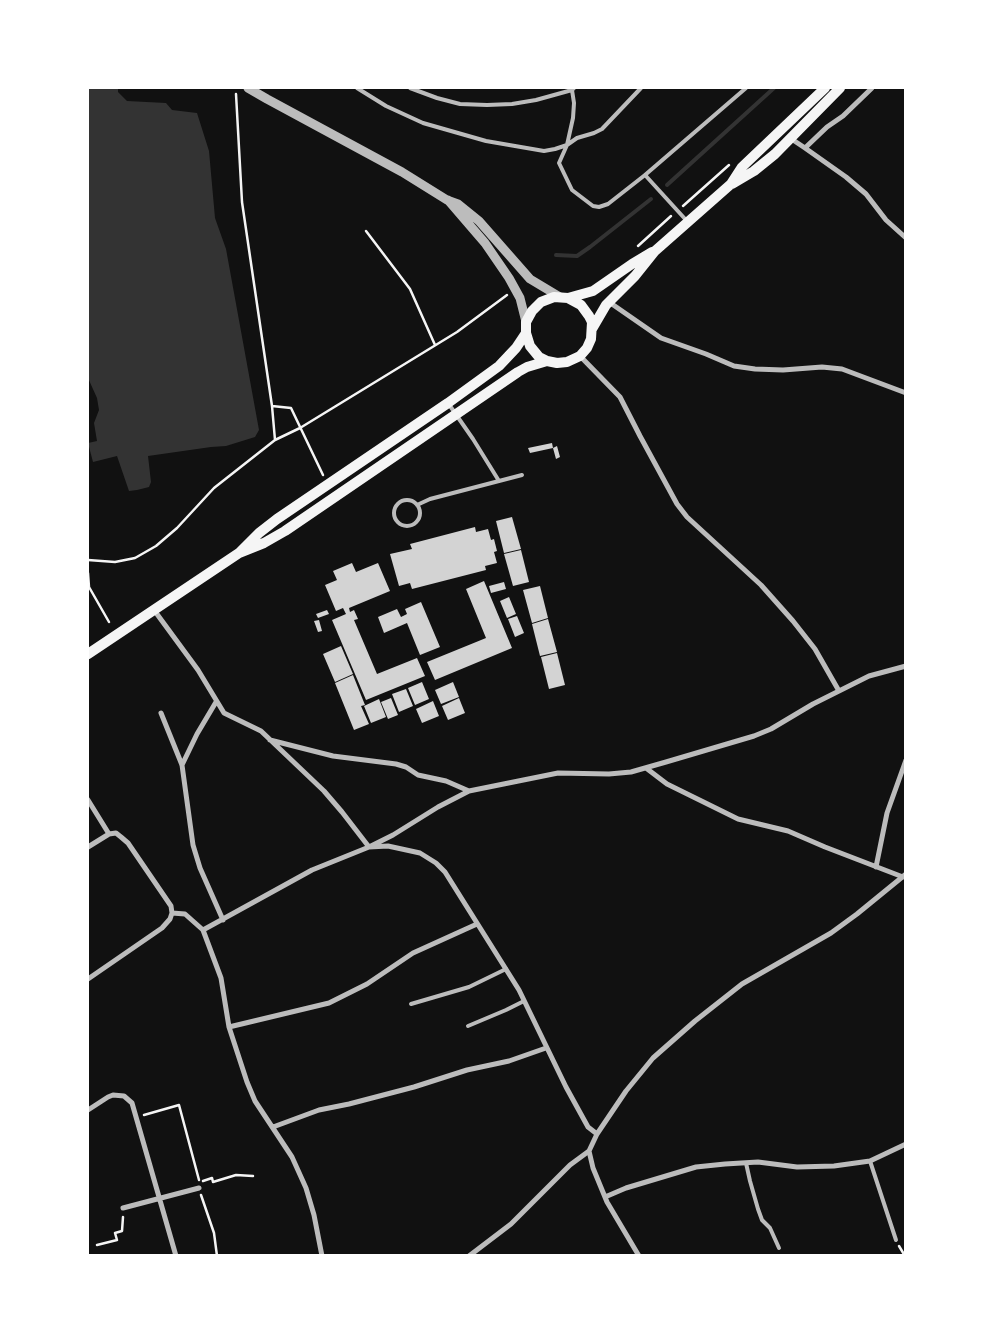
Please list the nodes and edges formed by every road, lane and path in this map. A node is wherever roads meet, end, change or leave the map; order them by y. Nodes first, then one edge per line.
1 (248, 88) edge
2 (358, 88) edge
3 (410, 88) edge
4 (641, 88) edge
5 (746, 88) edge
6 (824, 88) edge
7 (840, 88) edge
8 (872, 88) edge
9 (573, 89) edge
10 (236, 94) dead end
11 (790, 138) junction
12 (567, 145) junction
13 (805, 148) junction
14 (645, 175) junction
15 (731, 184) junction
16 (447, 200) junction
17 (688, 222) junction
18 (366, 231) dead end
19 (906, 238) edge
20 (655, 251) junction
21 (511, 293) dead end
22 (564, 298) junction
23 (609, 302) junction
24 (526, 328) junction
25 (592, 329) junction
26 (435, 345) junction
27 (580, 356) junction
28 (547, 361) junction
29 (906, 393) edge
30 (448, 403) junction
31 (272, 406) junction
32 (456, 415) junction
33 (300, 428) junction
34 (275, 440) junction
35 (522, 474) dead end
36 (323, 476) dead end
37 (499, 481) junction
38 (417, 505) junction
39 (239, 553) junction
40 (88, 560) edge
41 (88, 573) edge
42 (154, 610) junction
43 (109, 622) dead end
44 (88, 654) edge
45 (906, 666) edge
46 (839, 691) junction
47 (216, 702) junction
48 (162, 713) dead end
49 (270, 740) junction
50 (906, 760) edge
51 (182, 764) junction
52 (646, 768) junction
53 (469, 791) junction
54 (88, 800) edge
55 (109, 834) junction
56 (88, 847) edge
57 (369, 847) junction
58 (876, 867) junction
59 (904, 876) edge
60 (172, 913) junction
61 (223, 920) junction
62 (477, 924) junction
63 (203, 930) junction
64 (506, 969) junction
65 (88, 979) edge
66 (524, 1001) junction
67 (411, 1004) dead end
68 (468, 1026) dead end
69 (229, 1028) junction
70 (546, 1048) junction
71 (88, 1110) edge
72 (137, 1117) junction
73 (273, 1126) junction
74 (597, 1134) junction
75 (906, 1144) edge
76 (589, 1151) junction
77 (870, 1161) junction
78 (746, 1163) junction
79 (254, 1176) dead end
80 (199, 1188) joint
81 (160, 1198) junction
82 (605, 1198) junction
83 (123, 1208) joint
84 (896, 1240) dead end
85 (97, 1246) dead end
86 (779, 1248) dead end
87 (476, 1253) edge
88 (176, 1256) edge
89 (217, 1256) edge
90 (322, 1256) edge
91 (469, 1256) edge
92 (639, 1256) edge

1 - 16 street
2 - 12 lane
3 - 9 lane
4 - 12 lane
5 - 14 lane
6 - 15 main road
7 - 11 main road
8 - 13 street
9 - 12 lane
10 - 31 path
11 - 13 street
11 - 15 main road
12 - 14 lane
13 - 19 street
14 - 17 lane
15 - 17 main road
16 - 22 street
16 - 24 street
17 - 20 main road
18 - 26 path
20 - 22 main road
20 - 23 main road
21 - 26 path
22 - 24 main road
22 - 25 main road
23 - 25 main road
23 - 29 street
24 - 28 main road
24 - 30 main road
25 - 27 main road
26 - 33 path
27 - 28 main road
27 - 46 street
28 - 32 main road
30 - 32 lane
30 - 39 main road
31 - 33 path
31 - 34 path
32 - 37 lane
32 - 39 main road
33 - 34 path
33 - 36 path
34 - 40 path
35 - 37 lane
37 - 38 lane
38 - 38 lane
39 - 42 main road
41 - 43 path
42 - 44 main road
42 - 47 street
45 - 46 street
46 - 52 street
47 - 49 street
47 - 51 street
48 - 51 street
49 - 53 street
49 - 57 street
50 - 58 street
51 - 61 street
52 - 53 street
52 - 58 street
53 - 57 street
54 - 55 street
55 - 56 street
55 - 60 street
57 - 61 street
57 - 62 street
58 - 59 street
59 - 74 street
60 - 63 street
60 - 65 street
61 - 63 street
62 - 64 street
62 - 69 street
63 - 69 street
64 - 66 street
64 - 67 lane
66 - 68 lane
66 - 70 street
69 - 73 street
70 - 73 street
70 - 74 street
71 - 72 street
72 - 79 path
72 - 81 street
73 - 90 street
74 - 76 street
75 - 77 street
76 - 82 street
76 - 87 street
77 - 78 street
77 - 84 lane
78 - 82 street
78 - 86 lane
80 - 81 street
80 - 89 path
81 - 83 street
81 - 88 street
82 - 92 street
83 - 85 path
87 - 91 street

